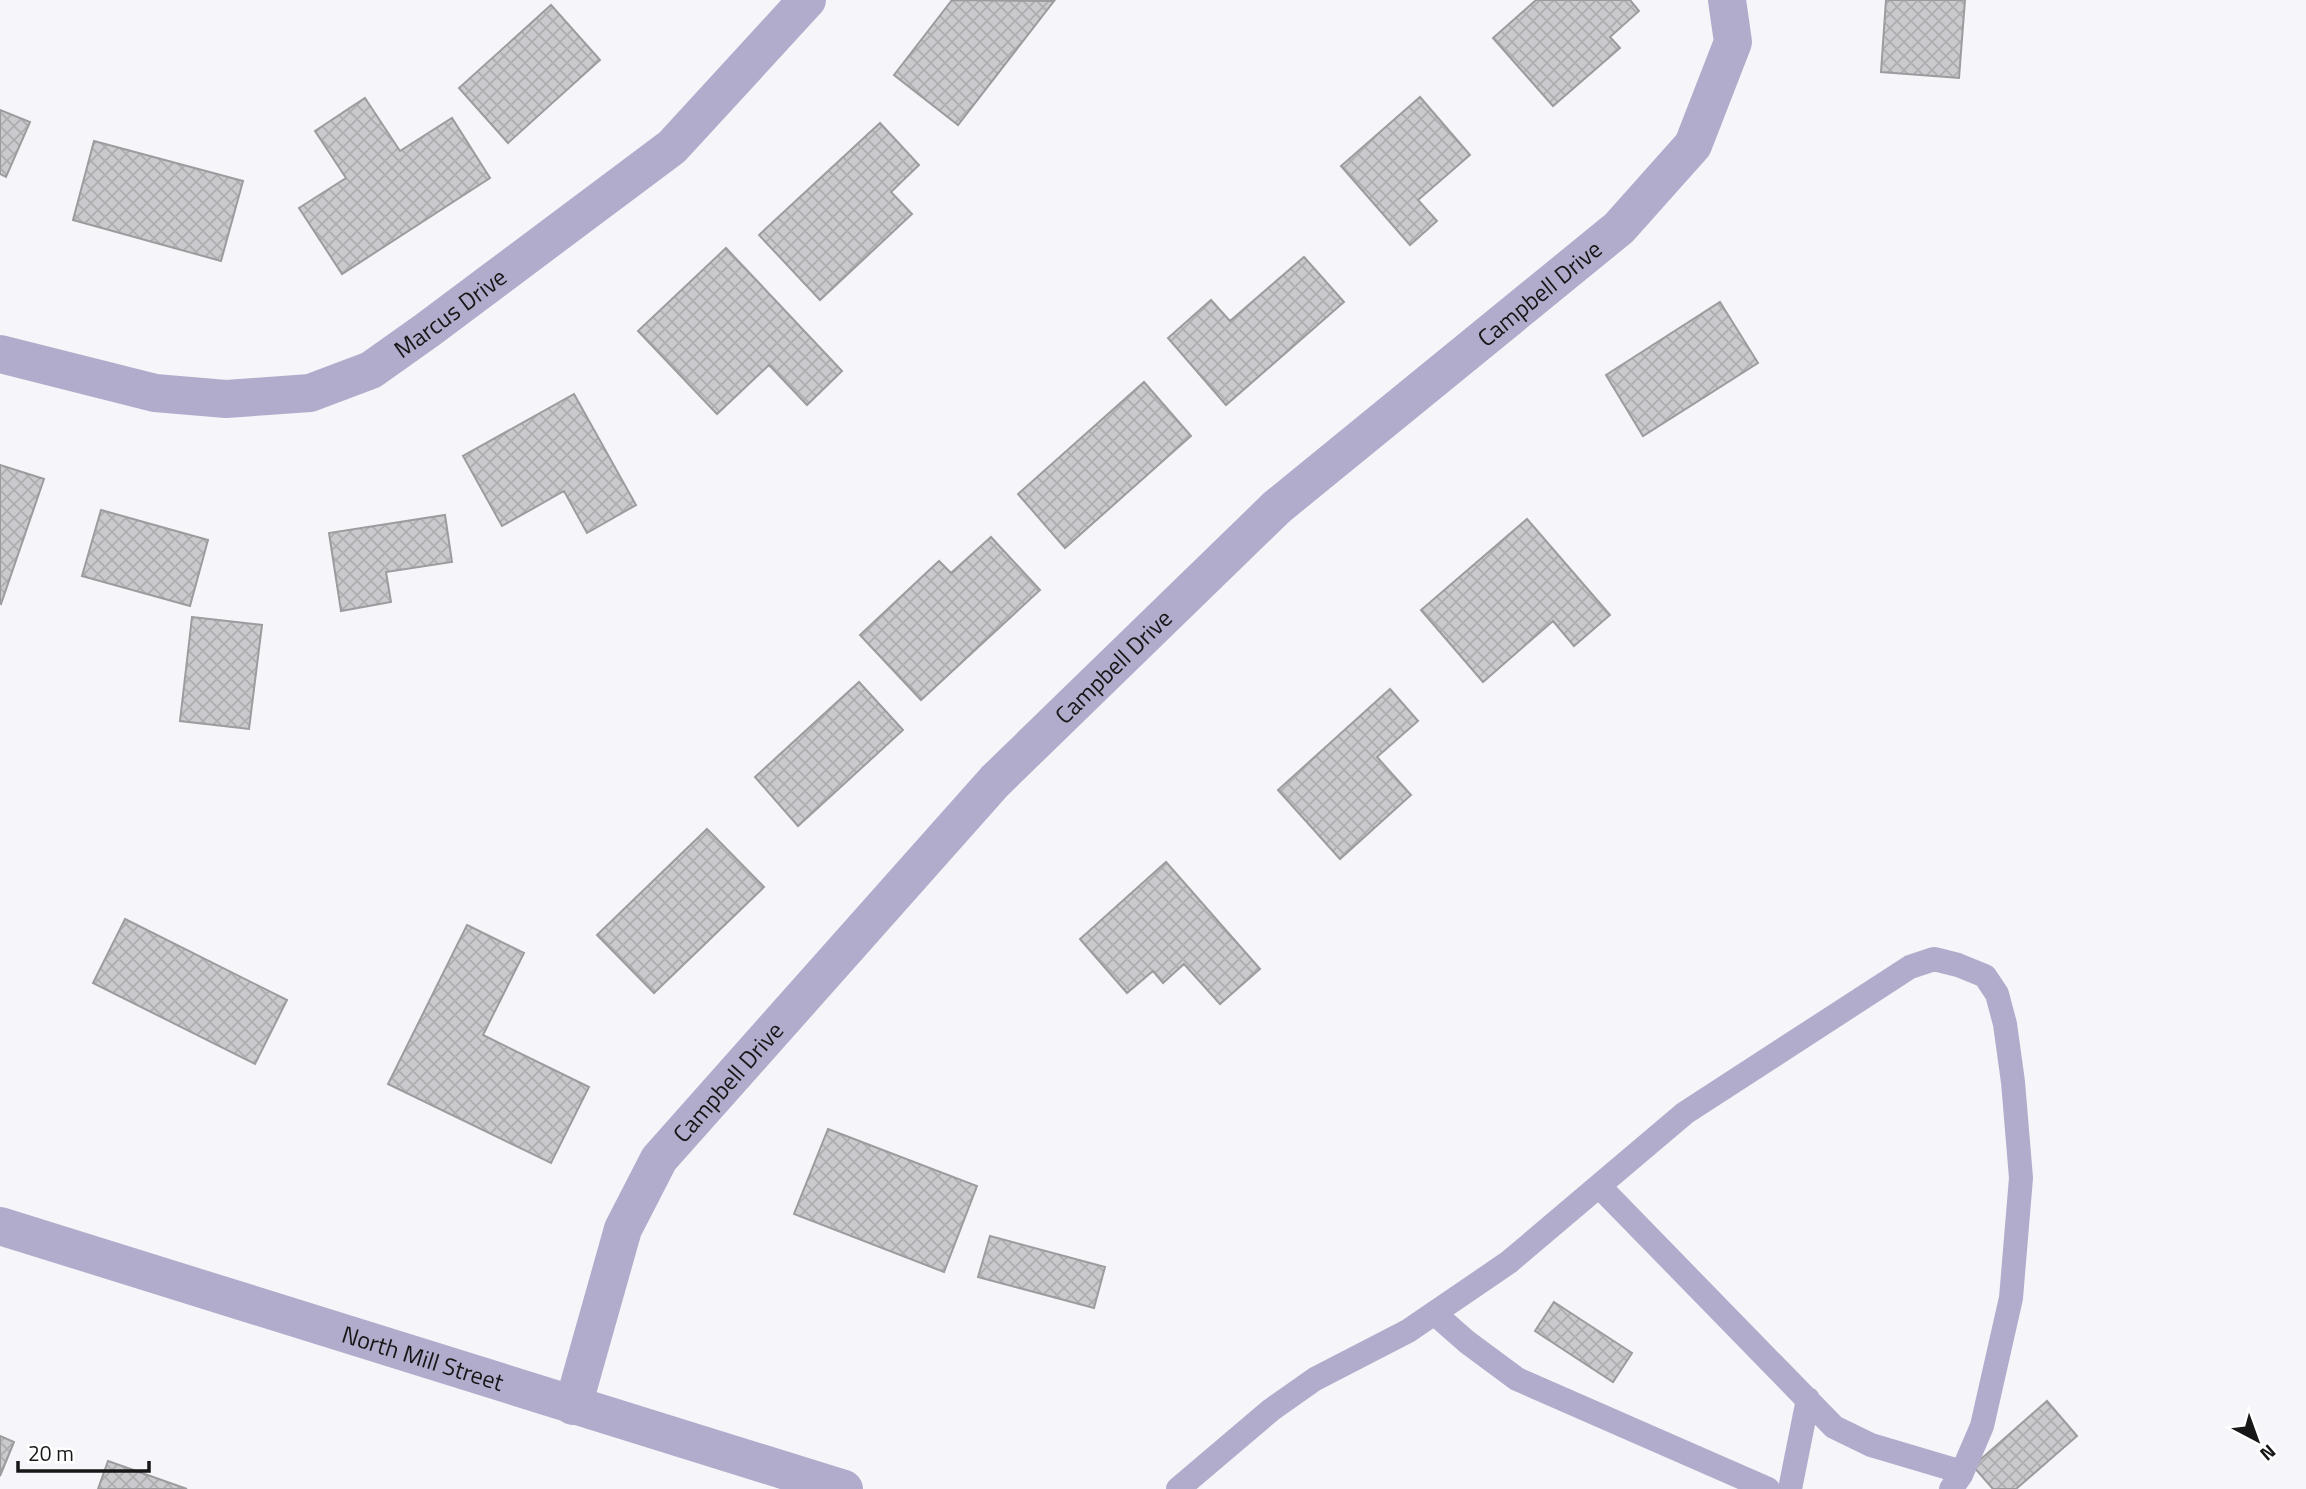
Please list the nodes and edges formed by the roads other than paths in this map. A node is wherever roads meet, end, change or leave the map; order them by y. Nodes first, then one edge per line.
1 (807, 0) edge
2 (1727, 0) edge
3 (0, 354) edge
4 (1600, 1187) junction
5 (0, 1226) edge
6 (1434, 1314) junction
7 (1808, 1399) junction
8 (573, 1406) junction
9 (1957, 1480) edge
10 (845, 1489) edge
11 (1178, 1489) edge
12 (1768, 1489) edge
13 (1790, 1489) edge

1 - 3 street, Marcus Drive
2 - 8 street, Campbell Drive
4 - 6 lane
4 - 7 lane
4 - 9 lane
5 - 8 street, North Mill Street
6 - 11 lane
6 - 12 lane
7 - 9 lane
7 - 13 lane
8 - 10 street, North Mill Street

